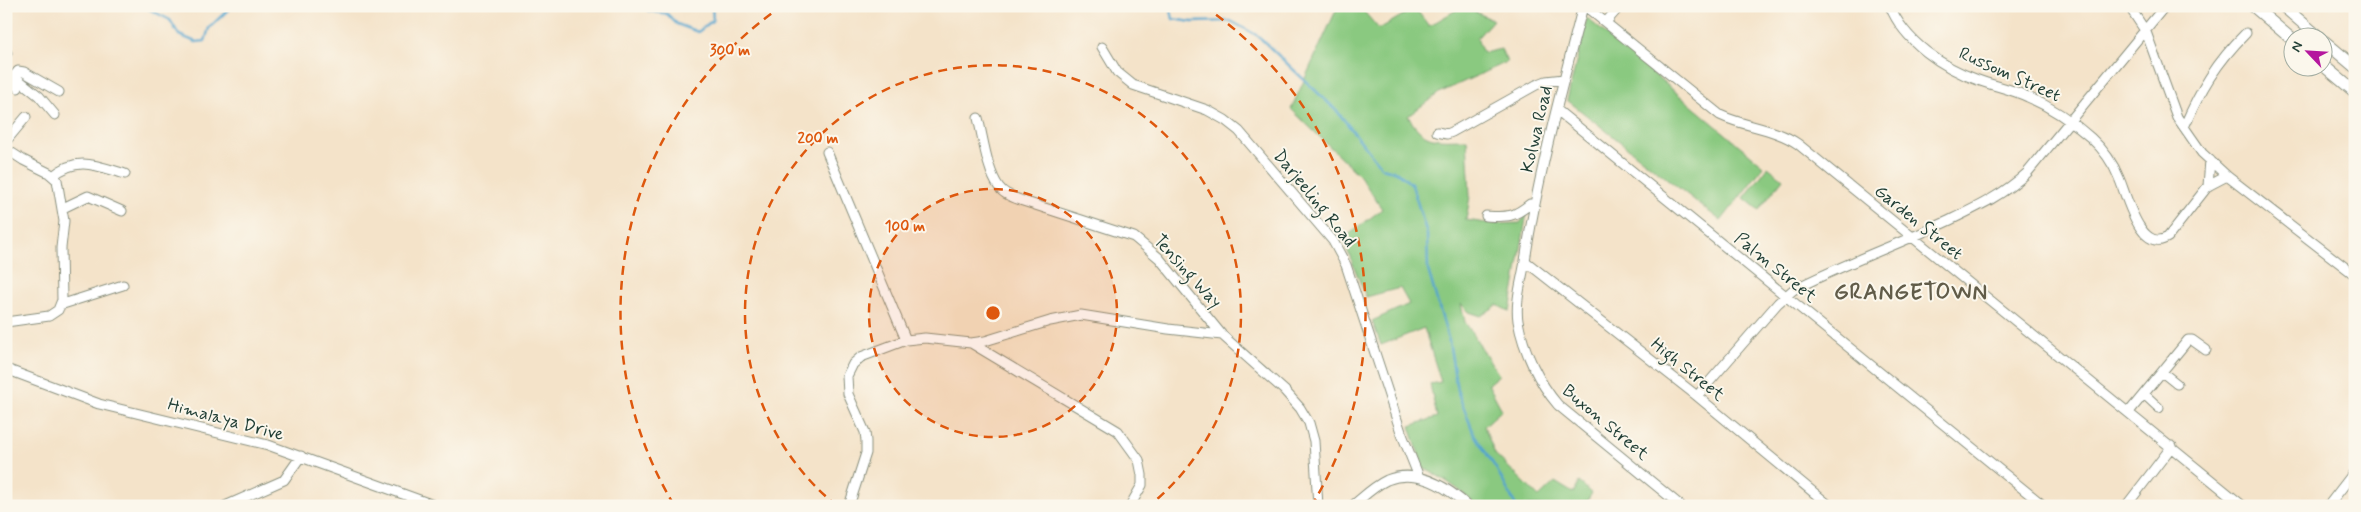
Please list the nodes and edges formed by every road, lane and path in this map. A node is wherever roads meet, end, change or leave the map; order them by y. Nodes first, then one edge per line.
1 (1584, 6) edge
2 (1620, 6) edge
3 (1890, 6) edge
4 (2129, 6) edge
5 (2165, 6) edge
6 (2252, 6) edge
7 (2283, 6) edge
8 (1606, 22) junction
9 (2308, 28) edge
10 (2146, 32) junction
11 (2246, 33) dead end
12 (2284, 33) edge
13 (1102, 48) dead end
14 (2334, 49) edge
15 (2355, 67) edge
16 (2334, 74) edge
17 (9, 76) edge
18 (1564, 79) junction
19 (18, 88) dead end
20 (59, 92) dead end
21 (2355, 92) edge
22 (1557, 110) junction
23 (54, 115) dead end
24 (26, 117) dead end
25 (978, 118) dead end
26 (2069, 120) junction
27 (2184, 127) junction
28 (1437, 132) dead end
29 (6, 141) edge
30 (6, 149) edge
31 (828, 152) dead end
32 (2210, 160) junction
33 (125, 174) dead end
34 (53, 176) junction
35 (2227, 176) junction
36 (2208, 186) junction
37 (1535, 204) junction
38 (63, 208) junction
39 (122, 211) dead end
40 (1486, 216) dead end
41 (1913, 238) junction
42 (1525, 261) junction
43 (2355, 275) edge
44 (123, 285) dead end
45 (1786, 296) junction
46 (60, 305) junction
47 (6, 322) edge
48 (1222, 335) junction
49 (906, 340) junction
50 (971, 343) junction
51 (2206, 350) dead end
52 (7, 372) edge
53 (2162, 372) junction
54 (2177, 384) dead end
55 (2144, 394) junction
56 (1697, 396) junction
57 (2159, 408) dead end
58 (2129, 412) junction
59 (2172, 446) junction
60 (302, 456) junction
61 (2355, 471) edge
62 (1419, 477) junction
63 (225, 506) edge
64 (436, 506) edge
65 (850, 506) edge
66 (1130, 506) edge
67 (1318, 506) edge
68 (1352, 506) edge
69 (1468, 506) edge
70 (1681, 506) edge
71 (1830, 506) edge
72 (2044, 506) edge
73 (2126, 506) edge
74 (2244, 506) edge
75 (2328, 506) edge

1 - 8 street, Garden Street
1 - 18 street, Kolwa Road
2 - 8 street
3 - 26 street, Russom Street
4 - 10 street
5 - 10 street
6 - 12 main road
7 - 9 main road
8 - 41 street, Garden Street
10 - 26 street
10 - 27 street
11 - 27 street
13 - 62 street, Darjeeling Road
14 - 15 main road
16 - 21 main road
17 - 19 street
17 - 20 street
17 - 23 street
18 - 22 street, Kolwa Road
18 - 28 street
22 - 37 street, Kolwa Road
22 - 45 street, Palm Street
24 - 29 street
25 - 48 street, Tensing Way
26 - 36 street, Russom Street
26 - 41 street
27 - 32 street
30 - 34 street
31 - 49 street
32 - 35 street
32 - 36 street
33 - 34 street
34 - 38 street
35 - 36 street, Russom Street
35 - 43 street
37 - 40 street
37 - 42 street, Kolwa Road
38 - 39 street
38 - 46 street
41 - 45 street
41 - 58 street, Garden Street
42 - 56 street, High Street
42 - 70 street, Buxon Street
44 - 46 street
45 - 56 street
45 - 72 street, Palm Street
46 - 47 street
48 - 50 street
48 - 67 street, Tensing Way
49 - 50 street
49 - 65 street
50 - 66 street
51 - 53 street
52 - 60 street, Himalaya Drive
53 - 54 street
53 - 55 street
55 - 57 street
55 - 58 street
56 - 71 street, High Street
58 - 59 street, Garden Street
59 - 73 street
59 - 74 street, Garden Street
60 - 63 street
60 - 64 street, Himalaya Drive
61 - 75 street
62 - 68 street
62 - 69 street

